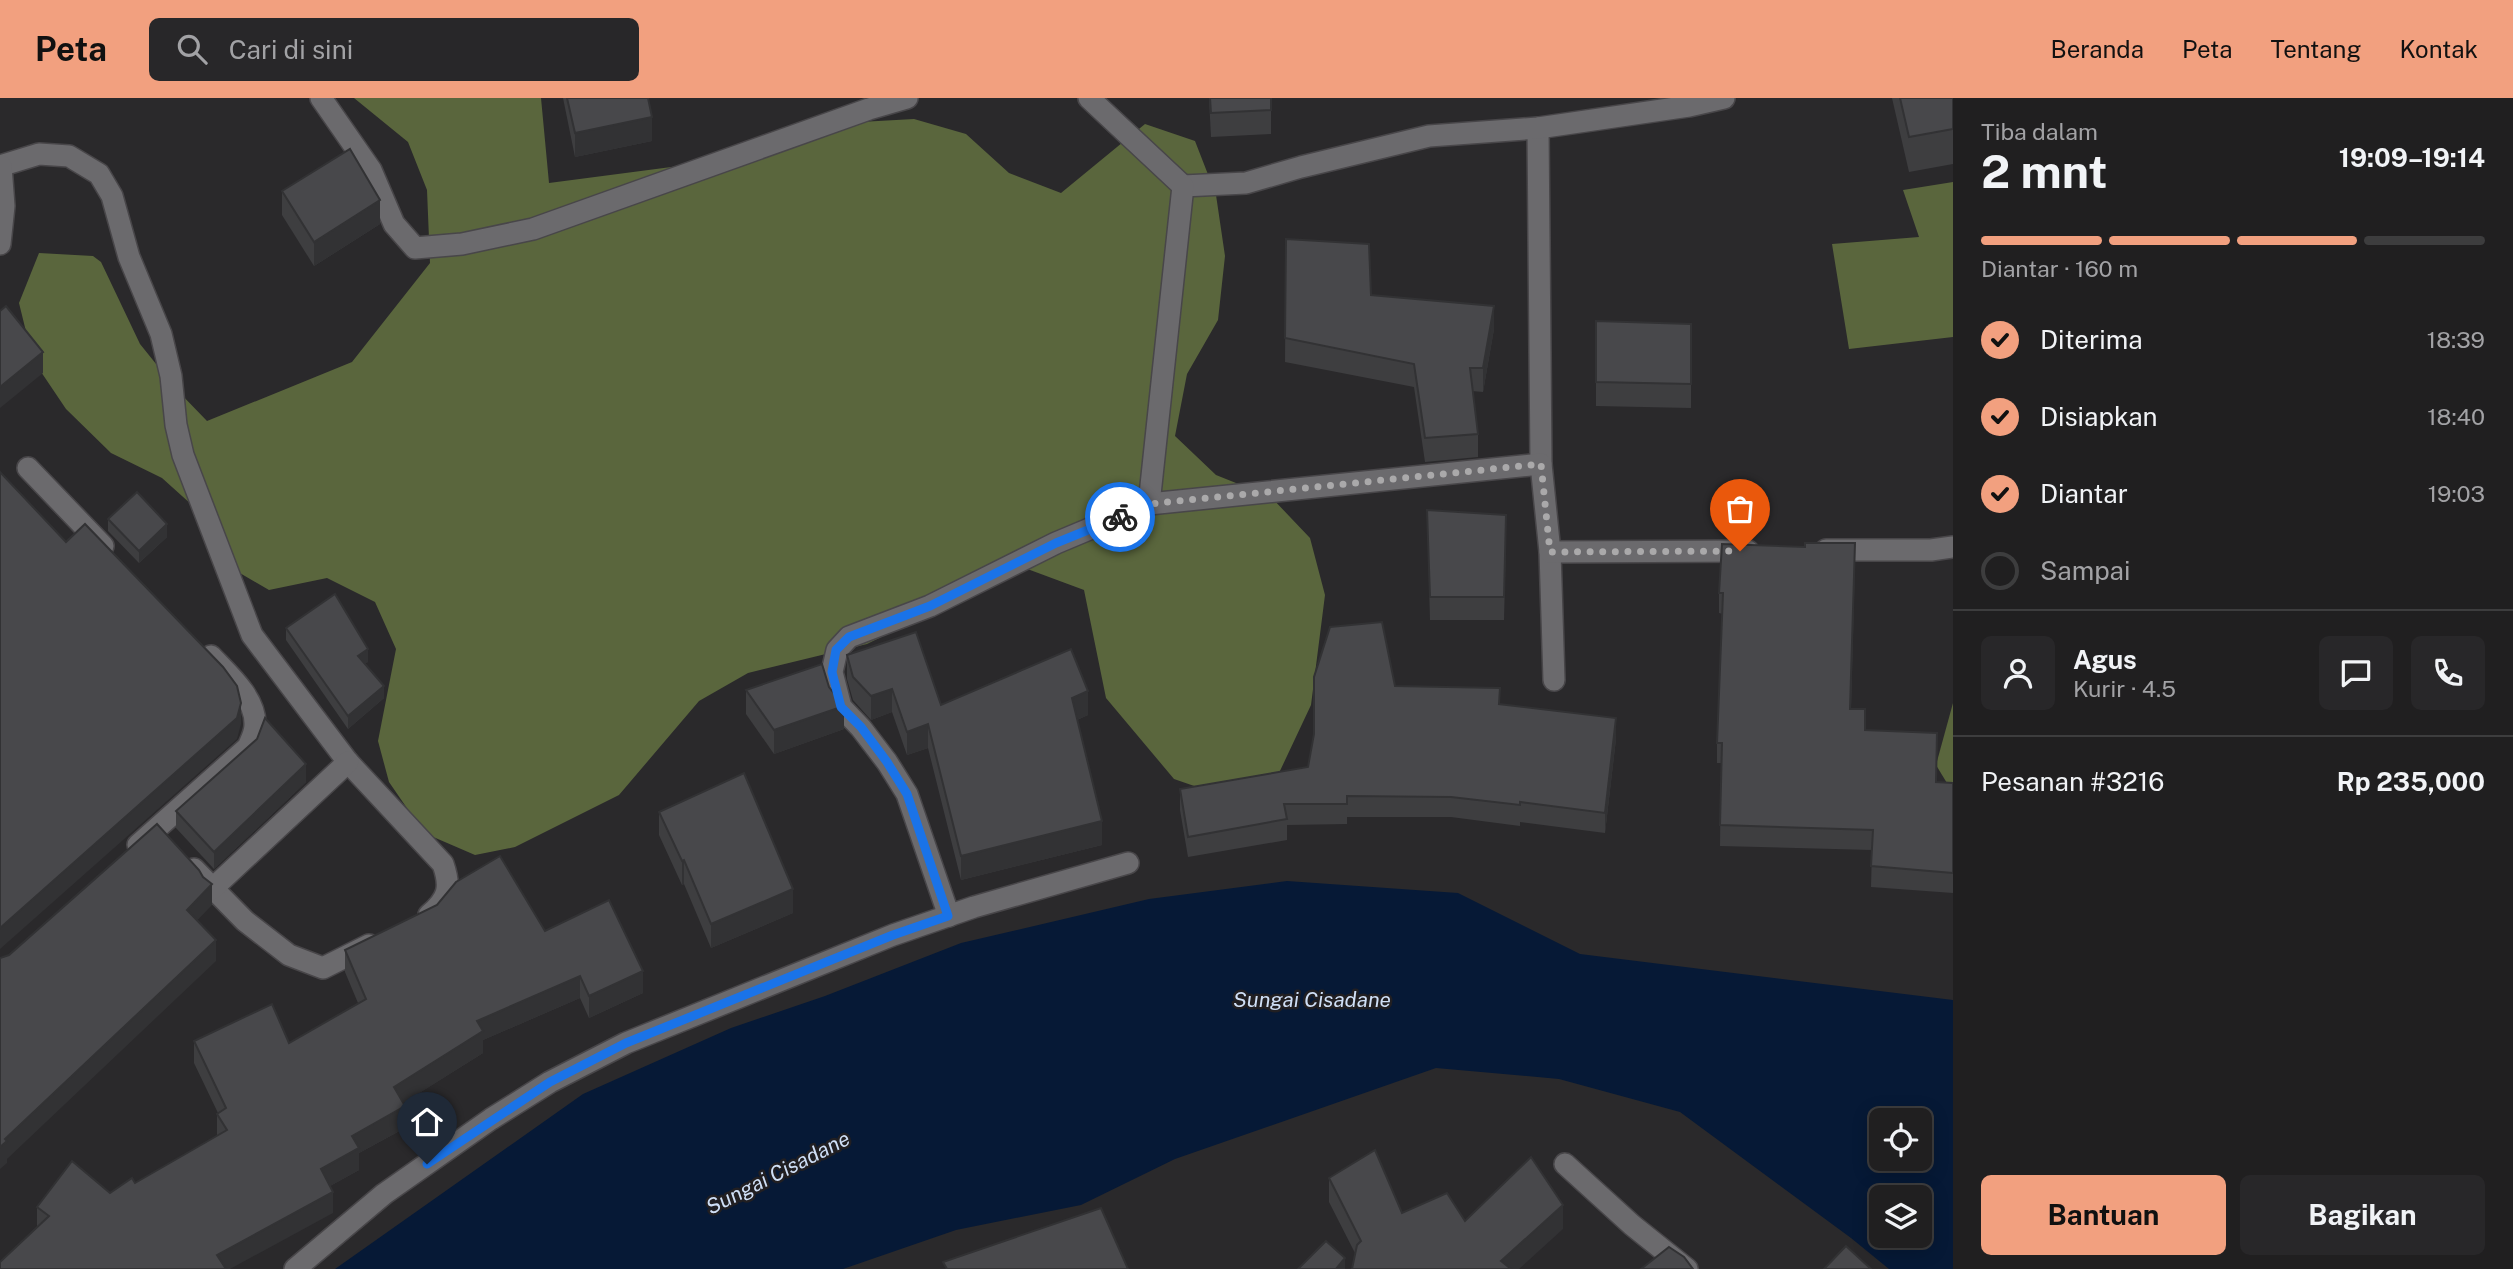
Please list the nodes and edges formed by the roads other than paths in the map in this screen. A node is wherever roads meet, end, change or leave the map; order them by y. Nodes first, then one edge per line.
1 (321, 98) edge
2 (908, 98) edge
3 (1090, 98) edge
4 (1724, 98) edge
5 (1605, 108) edge
6 (1538, 128) junction
7 (1, 166) edge
8 (1183, 186) junction
9 (0, 244) edge
10 (1541, 464) junction
11 (28, 468) dead end
12 (1149, 504) junction
13 (1953, 547) edge
14 (1808, 550) edge
15 (1768, 551) edge
16 (1550, 552) junction
17 (115, 558) edge
18 (192, 637) edge
19 (1554, 680) dead end
20 (348, 762) junction
21 (126, 856) edge
22 (185, 859) edge
23 (1128, 863) dead end
24 (212, 889) junction
25 (948, 916) junction
26 (407, 926) edge
27 (383, 938) edge
28 (1564, 1164) dead end
29 (295, 1269) edge
30 (1687, 1269) edge

1 - 2 street
3 - 8 street
4 - 5 street
5 - 6 street
6 - 8 street
6 - 10 street
7 - 9 street
7 - 20 street
8 - 12 street
10 - 12 street
10 - 16 street
11 - 17 street
12 - 25 street
13 - 14 street
15 - 16 street
16 - 19 street
18 - 21 street
20 - 24 street
20 - 26 street
22 - 24 street
23 - 25 street
24 - 27 street
25 - 29 street
28 - 30 street

